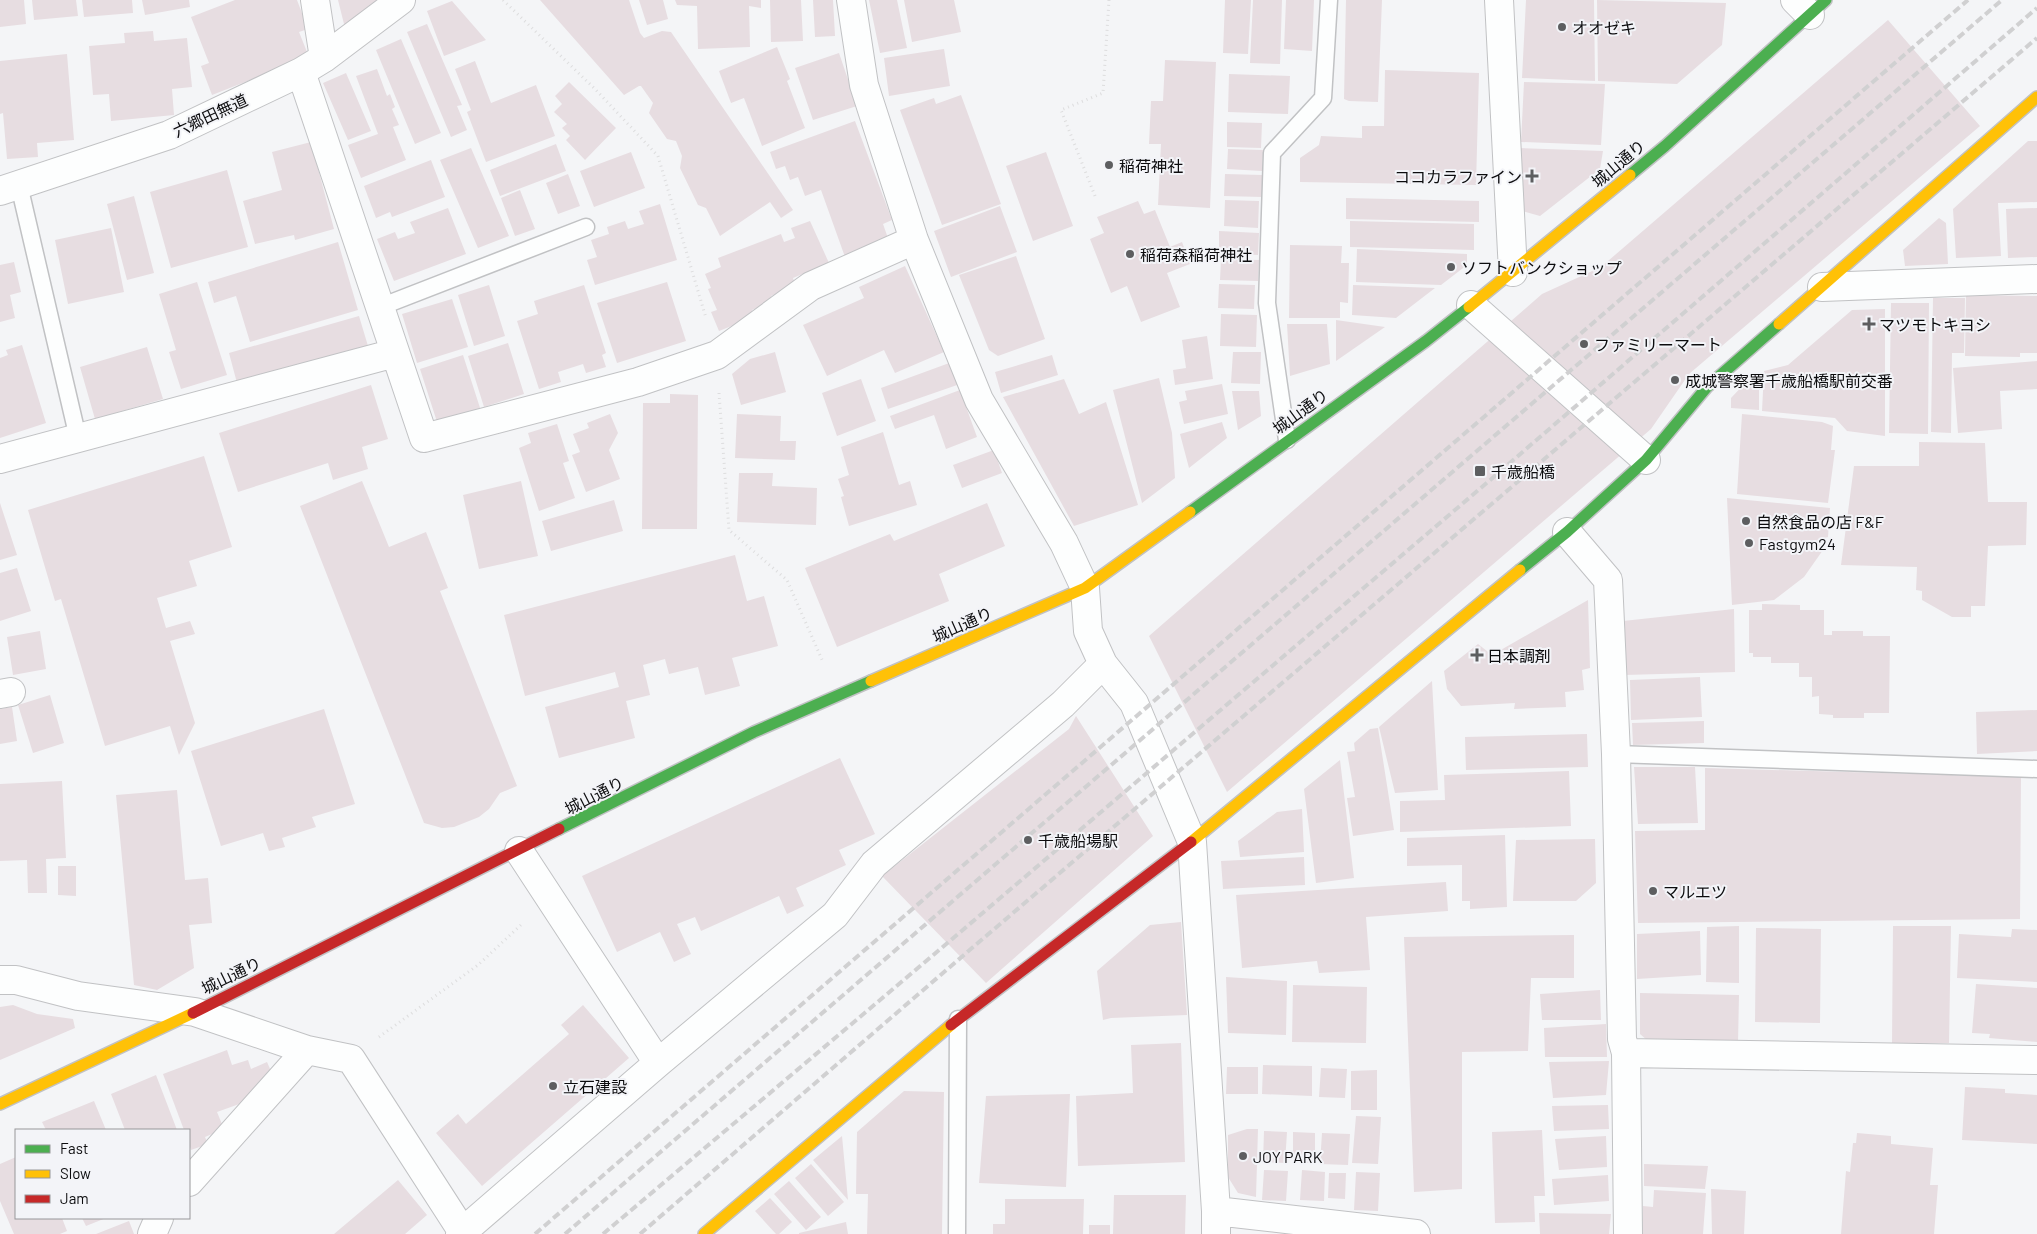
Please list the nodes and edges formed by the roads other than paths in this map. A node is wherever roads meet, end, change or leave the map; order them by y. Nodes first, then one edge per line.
1 (315, 0) edge
2 (401, 0) edge
3 (850, 0) edge
4 (1329, 0) edge
5 (1499, 0) edge
6 (1810, 5) edge
7 (324, 58) junction
8 (301, 72) junction
9 (2037, 97) edge
10 (9, 188) edge
11 (586, 227) dead end
12 (914, 240) junction
13 (1513, 272) junction
14 (2037, 278) edge
15 (1822, 287) junction
16 (1471, 305) junction
17 (380, 307) junction
18 (395, 352) junction
19 (78, 438) junction
20 (1287, 440) junction
21 (0, 459) edge
22 (1646, 460) junction
23 (1567, 532) junction
24 (1085, 588) junction
25 (1103, 664) junction
26 (1616, 754) junction
27 (2037, 769) edge
28 (1192, 842) junction
29 (519, 851) junction
30 (0, 980) edge
31 (195, 1012) junction
32 (958, 1019) junction
33 (307, 1050) junction
34 (1626, 1053) junction
35 (2037, 1060) edge
36 (658, 1063) junction
37 (0, 1104) edge
38 (190, 1181) edge
39 (160, 1219) edge
40 (1216, 1223) edge
41 (462, 1233) edge
42 (152, 1234) edge
43 (704, 1234) edge
44 (957, 1234) edge
45 (1416, 1234) edge
46 (1628, 1234) edge

1 - 7 street
2 - 7 street, 六郷田無道
3 - 12 street
4 - 20 lane
5 - 13 street
6 - 13 street, 城山通り
7 - 8 street, 六郷田無道
8 - 10 street, 六郷田無道
8 - 17 street
9 - 15 street
10 - 19 lane
11 - 17 lane
12 - 18 street
12 - 24 street
13 - 16 street, 城山通り
14 - 15 street
15 - 22 street
16 - 20 street, 城山通り
16 - 22 street
17 - 18 street
18 - 19 street
19 - 21 street
20 - 24 street, 城山通り
22 - 23 street
23 - 26 street
23 - 28 street
24 - 25 street
24 - 29 street, 城山通り
25 - 28 street
25 - 36 street
26 - 27 lane
26 - 34 street
28 - 32 street
28 - 40 street
29 - 31 street, 城山通り
29 - 36 street
30 - 31 street
31 - 33 street
31 - 37 street, 城山通り
32 - 43 street
32 - 44 lane
33 - 38 street
33 - 41 street
34 - 35 street
34 - 46 street
36 - 41 street
39 - 42 street
40 - 45 street

